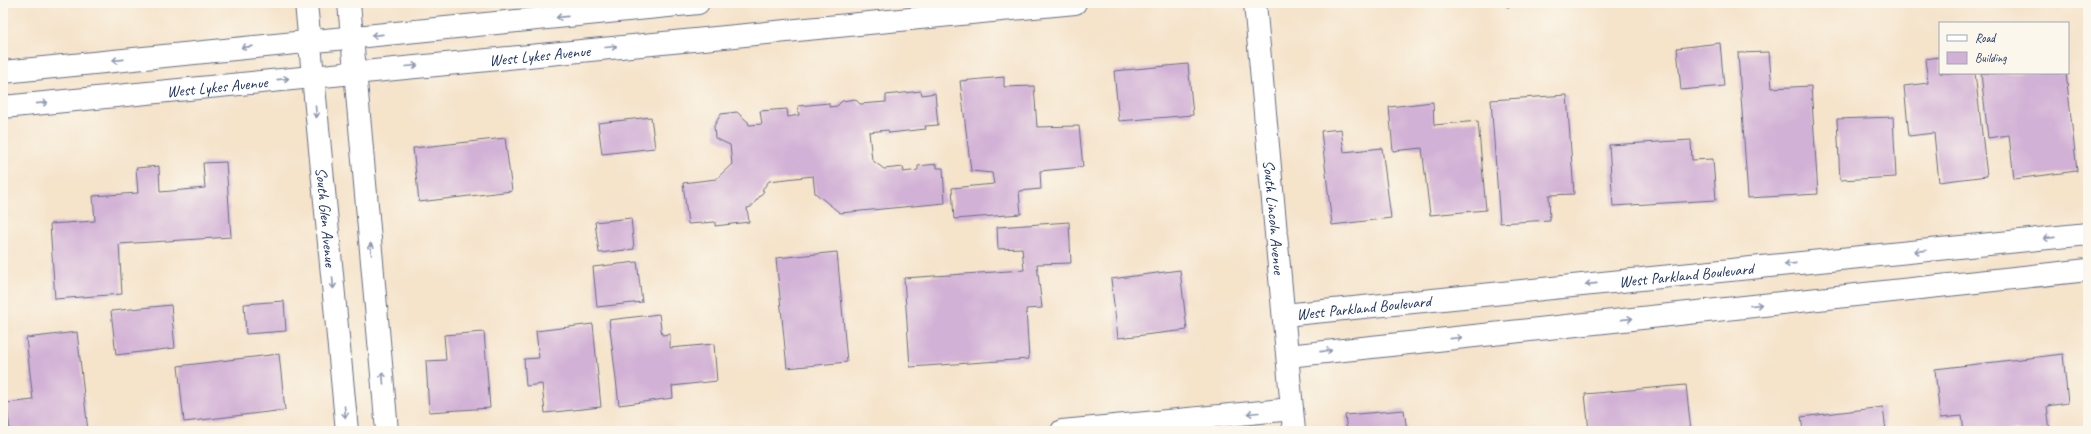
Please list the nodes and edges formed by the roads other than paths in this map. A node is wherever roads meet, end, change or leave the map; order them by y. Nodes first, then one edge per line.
1 (306, 3) edge
2 (348, 3) edge
3 (698, 3) edge
4 (1075, 3) edge
5 (1255, 3) edge
6 (352, 38) junction
7 (310, 40) junction
8 (3, 72) edge
9 (355, 72) junction
10 (313, 76) junction
11 (3, 107) edge
12 (2088, 234) edge
13 (2088, 270) edge
14 (1284, 315) junction
15 (1288, 356) junction
16 (1292, 409) junction
17 (347, 431) edge
18 (387, 431) edge
19 (1062, 431) edge
20 (1294, 431) edge

1 - 7 street, South Glen Avenue
2 - 6 street
3 -> 6 street
9 -> 4 street, West Lykes Avenue
5 - 14 street, South Lincoln Avenue
6 - 7 street
6 - 9 street
7 -> 8 street
7 - 10 street, South Glen Avenue
9 - 10 street, West Lykes Avenue
18 -> 9 street
11 -> 10 street, West Lykes Avenue
10 -> 17 street, South Glen Avenue
12 -> 14 street, West Parkland Boulevard
15 -> 13 street
14 - 15 street, South Lincoln Avenue
15 - 16 street, South Lincoln Avenue
16 -> 19 street
16 - 20 street, South Lincoln Avenue

